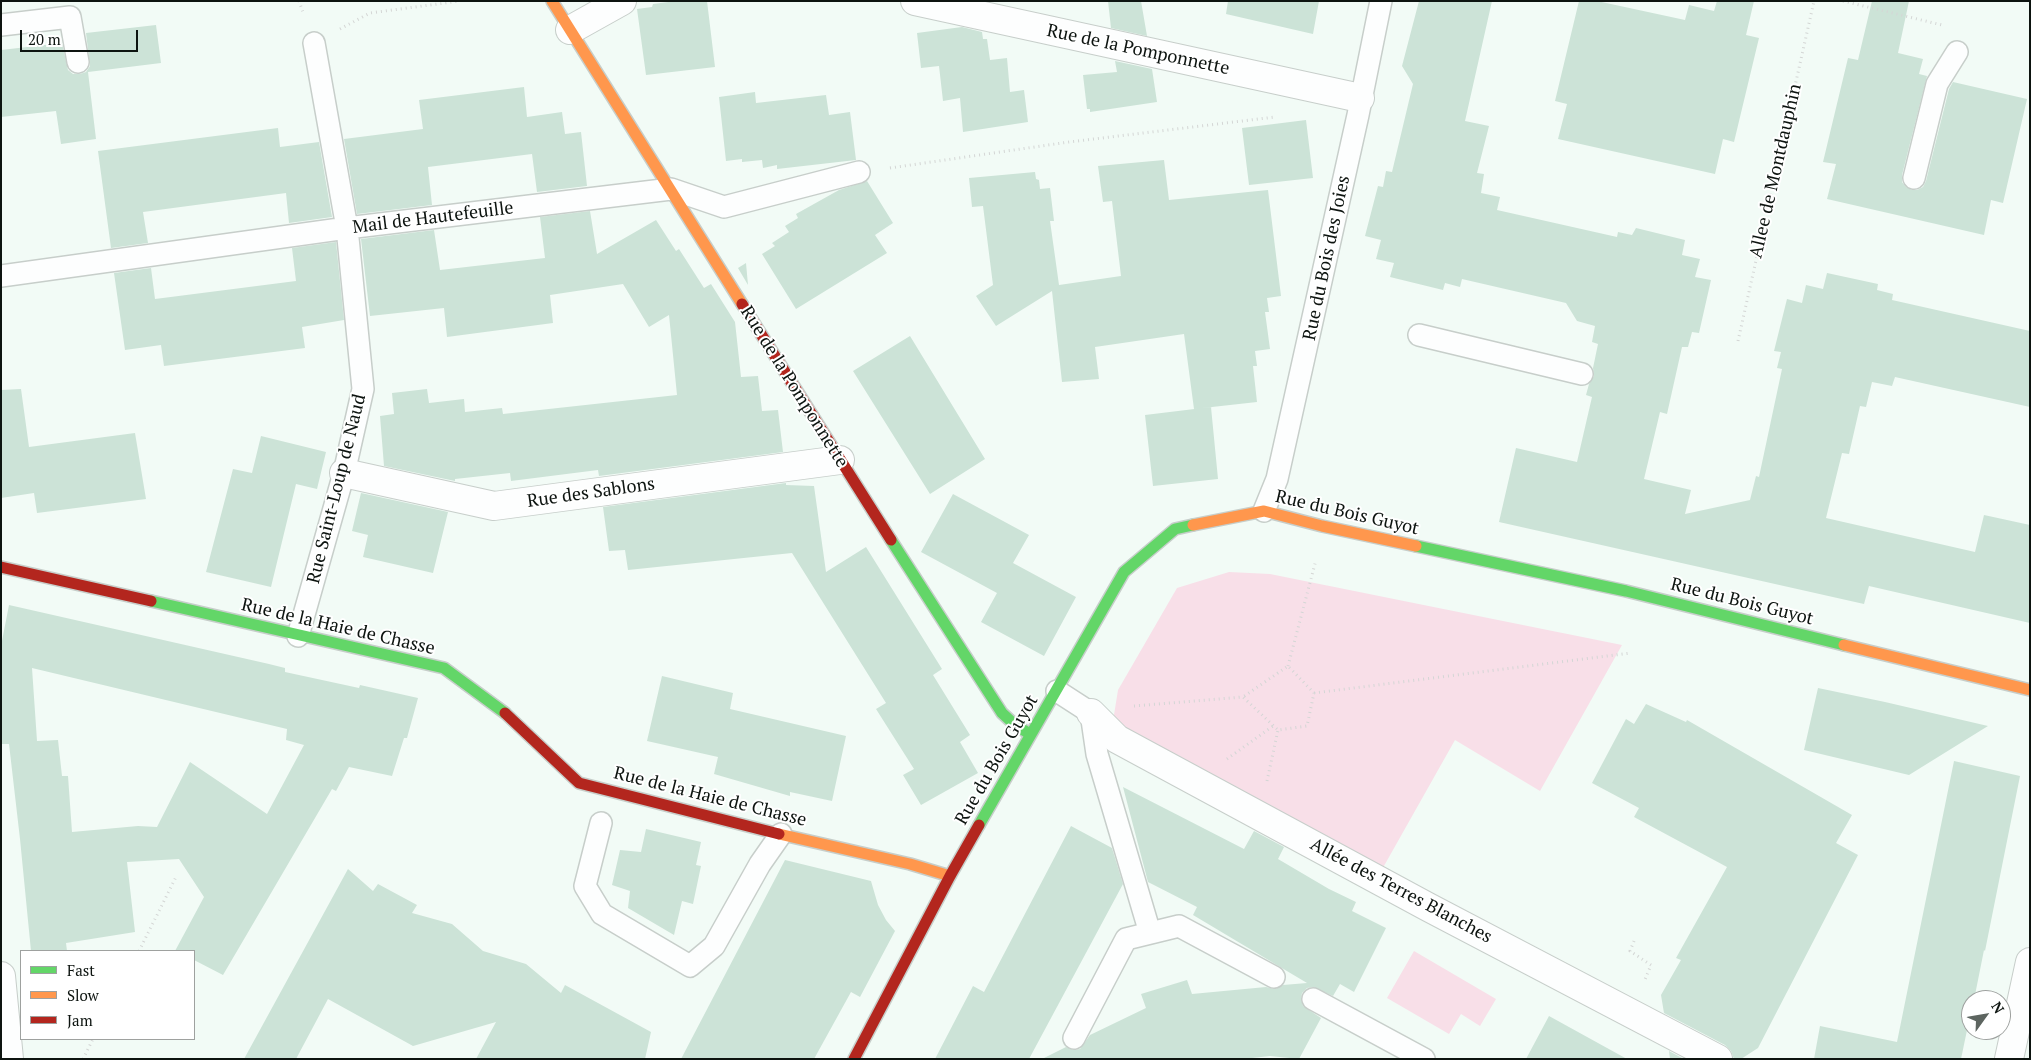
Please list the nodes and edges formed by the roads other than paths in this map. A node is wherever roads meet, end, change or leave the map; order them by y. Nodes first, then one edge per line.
1 (552, 1) edge
2 (622, 1) edge
3 (915, 1) edge
4 (1380, 1) edge
5 (1, 26) edge
6 (570, 30) junction
7 (314, 42) road end
8 (1957, 52) dead end
9 (78, 62) dead end
10 (1360, 98) junction
11 (859, 172) road end
12 (1914, 178) dead end
13 (670, 189) junction
14 (346, 228) junction
15 (1, 276) edge
16 (1419, 335) dead end
17 (1582, 374) dead end
18 (840, 460) junction
19 (344, 474) junction
20 (1264, 511) junction
21 (1, 567) edge
22 (298, 636) junction
23 (2030, 690) edge
24 (1057, 691) junction
25 (1095, 717) junction
26 (1030, 734) junction
27 (601, 823) dead end
28 (781, 834) junction
29 (950, 876) junction
30 (1150, 933) junction
31 (2030, 962) edge
32 (1, 976) edge
33 (1274, 977) dead end
34 (1314, 999) dead end
35 (1074, 1038) dead end
36 (9, 1059) edge
37 (854, 1059) edge
38 (1424, 1059) edge
39 (1718, 1059) edge
40 (2009, 1059) edge

1 - 6 street, Rue de la Pomponnette
2 - 6 street
3 - 10 street, Rue de la Pomponnette
4 - 10 lane, Rue du Bois des Joies
5 - 9 lane
6 - 13 street, Rue de la Pomponnette
7 - 14 lane, Rue Saint-Loup de Naud
8 - 12 lane
10 - 20 lane, Rue du Bois des Joies
11 - 13 lane, Mail de Hautefeuille
13 - 14 lane, Mail de Hautefeuille
13 - 18 street, Rue de la Pomponnette
14 - 15 lane, Mail de Hautefeuille
14 - 19 lane, Rue Saint-Loup de Naud
16 - 17 lane
18 - 19 street, Rue des Sablons
18 - 26 street, Rue de la Pomponnette
19 - 22 lane, Rue Saint-Loup de Naud
20 - 23 street, Rue du Bois Guyot
20 - 24 street, Rue du Bois Guyot
21 - 22 street, Rue de la Haie de Chasse
22 - 28 street, Rue de la Haie de Chasse
24 - 25 lane
24 - 26 street, Rue du Bois Guyot
25 - 30 lane
25 - 39 street, Allée des Terres Blanches
26 - 29 street, Rue du Bois Guyot
27 - 28 lane
28 - 29 street, Rue de la Haie de Chasse
29 - 37 street, Rue du Bois Guyot
30 - 33 lane
30 - 35 lane
31 - 40 street
32 - 36 street
34 - 38 lane

